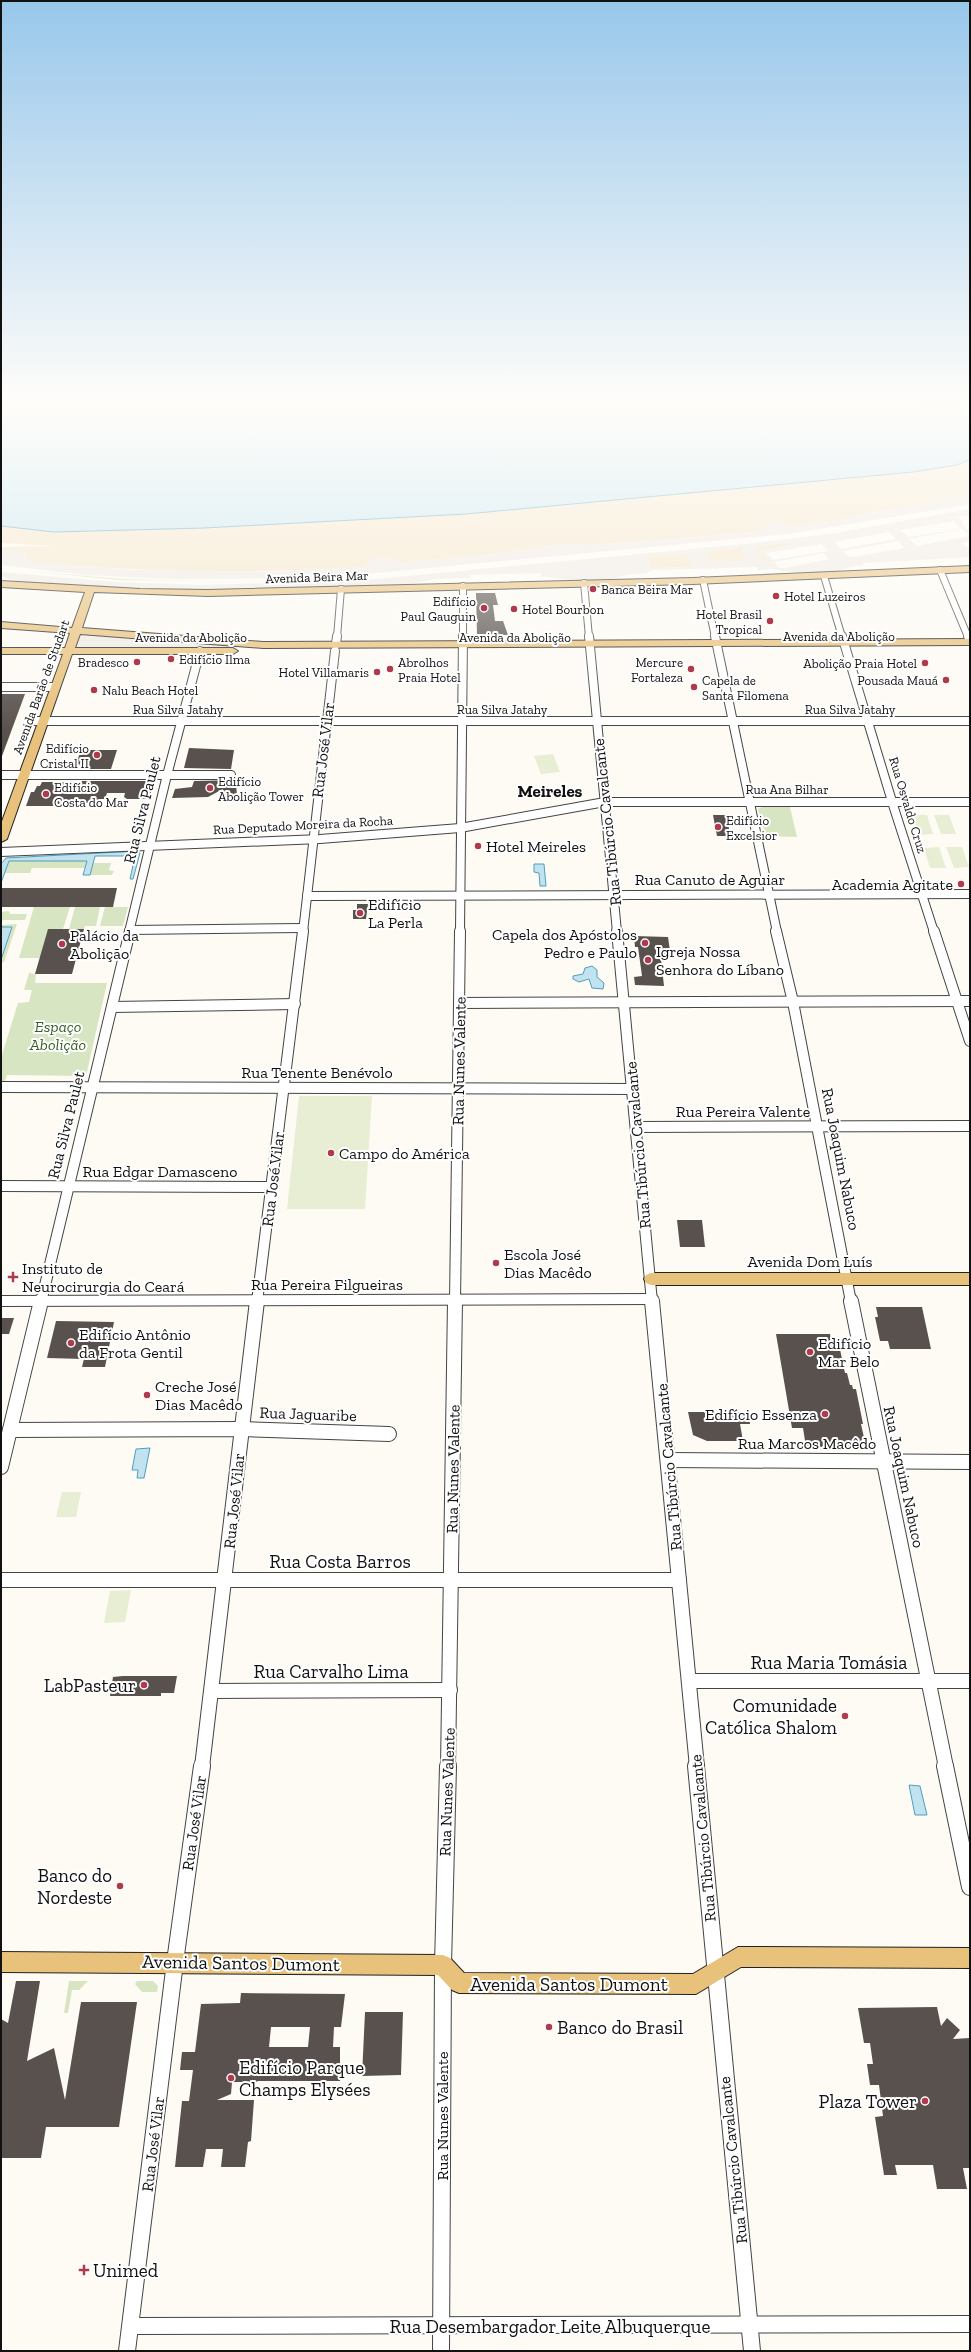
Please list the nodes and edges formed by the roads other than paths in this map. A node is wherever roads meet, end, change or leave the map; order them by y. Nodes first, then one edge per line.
1 (970, 569) edge
2 (940, 570) junction
3 (824, 576) junction
4 (703, 580) junction
5 (1, 584) edge
6 (584, 584) junction
7 (462, 586) junction
8 (91, 589) junction
9 (341, 589) junction
10 (1, 626) edge
11 (75, 631) junction
12 (72, 640) junction
13 (970, 642) edge
14 (1, 644) edge
15 (845, 645) junction
16 (591, 646) junction
17 (716, 646) junction
18 (335, 647) junction
19 (463, 647) junction
20 (970, 648) edge
21 (1, 650) edge
22 (64, 650) junction
23 (200, 651) junction
24 (1, 687) edge
25 (51, 687) junction
26 (39, 721) junction
27 (182, 721) junction
28 (327, 721) junction
29 (463, 721) junction
30 (597, 721) junction
31 (733, 721) junction
32 (869, 721) junction
33 (970, 721) edge
34 (167, 774) junction
35 (1, 775) edge
36 (20, 775) junction
37 (231, 775) dead end
38 (605, 802) junction
39 (748, 802) junction
40 (893, 802) junction
41 (970, 802) edge
42 (1, 815) edge
43 (460, 828) junction
44 (1, 839) edge
45 (313, 839) junction
46 (150, 846) junction
47 (1, 852) edge
48 (614, 893) junction
49 (768, 894) junction
50 (922, 894) junction
51 (970, 894) edge
52 (307, 896) junction
53 (460, 896) junction
54 (303, 928) junction
55 (130, 930) junction
56 (957, 1001) junction
57 (970, 1001) edge
58 (625, 1002) junction
59 (793, 1002) junction
60 (460, 1003) junction
61 (295, 1004) junction
62 (112, 1006) junction
63 (970, 1041) edge
64 (93, 1087) junction
65 (1, 1088) edge
66 (285, 1088) junction
67 (458, 1088) junction
68 (632, 1089) junction
69 (818, 1126) junction
70 (970, 1126) edge
71 (636, 1127) junction
72 (1, 1186) edge
73 (68, 1186) junction
74 (271, 1187) junction
75 (650, 1279) junction
76 (846, 1279) junction
77 (970, 1279) edge
78 (652, 1299) junction
79 (258, 1300) junction
80 (455, 1300) junction
81 (1, 1301) edge
82 (41, 1301) junction
83 (241, 1429) junction
84 (10, 1430) junction
85 (389, 1434) dead end
86 (668, 1460) junction
87 (883, 1460) junction
88 (970, 1462) edge
89 (1, 1467) edge
90 (1, 1580) edge
91 (226, 1580) junction
92 (452, 1580) junction
93 (679, 1580) junction
94 (970, 1680) edge
95 (689, 1681) junction
96 (930, 1681) junction
97 (450, 1690) junction
98 (212, 1691) junction
99 (970, 1886) edge
100 (970, 1958) edge
101 (1, 1962) edge
102 (175, 1962) junction
103 (443, 1965) junction
104 (714, 1971) junction
105 (970, 2324) edge
106 (130, 2326) junction
107 (750, 2326) junction
108 (442, 2327) junction
109 (127, 2351) edge
110 (441, 2351) edge
111 (752, 2351) edge

1 - 2 main road, Avenida Beira Mar
2 - 3 main road, Avenida Beira Mar
2 - 13 street
3 - 4 main road, Avenida Beira Mar
3 - 15 street, Rua Osvaldo Cruz
4 - 6 main road, Avenida Beira Mar
4 - 17 street, Rua Joaquim Nabuco
5 - 8 main road, Avenida Beira Mar
6 - 7 main road, Avenida Beira Mar
6 - 16 street, Rua Tibúrcio Cavalcante
7 - 9 main road, Avenida Beira Mar
7 - 19 street, Rua Nunes Valente
8 - 9 main road, Avenida Beira Mar
8 - 11 main road, Avenida Barão de Studart
9 - 18 street, Rua José Vilar
10 - 11 main road, Avenida da Abolição
11 - 12 main road, Avenida Barão de Studart
11 - 18 main road, Avenida da Abolição
12 - 14 main road
12 - 22 main road, Avenida Barão de Studart
13 - 15 main road, Avenida da Abolição
15 - 17 main road, Avenida da Abolição
15 - 20 main road, Avenida da Abolição
15 - 32 street, Rua Osvaldo Cruz
16 - 17 main road, Avenida da Abolição
16 - 19 main road, Avenida da Abolição
16 - 30 street, Rua Tibúrcio Cavalcante
17 - 31 street, Rua Joaquim Nabuco
18 - 19 main road, Avenida da Abolição
18 - 23 main road, Avenida da Abolição
18 - 28 street, Rua José Vilar
19 - 29 street, Rua Nunes Valente
21 - 22 main road, Avenida da Abolição
22 - 23 main road, Avenida da Abolição
22 - 25 main road, Avenida Barão de Studart
23 - 27 street, Rua Silva Paulet
24 - 25 street
25 - 26 main road, Avenida Barão de Studart
26 - 27 street, Rua Silva Jatahy
26 - 36 main road, Avenida Barão de Studart
27 - 28 street, Rua Silva Jatahy
27 - 34 street, Rua Silva Paulet
28 - 29 street, Rua Silva Jatahy
28 - 45 street, Rua José Vilar
29 - 30 street, Rua Silva Jatahy
29 - 43 street, Rua Nunes Valente
30 - 31 street, Rua Silva Jatahy
30 - 38 street, Rua Tibúrcio Cavalcante
31 - 32 street, Rua Silva Jatahy
31 - 39 street, Rua Joaquim Nabuco
32 - 33 street, Rua Silva Jatahy
32 - 40 street, Rua Osvaldo Cruz
34 - 36 street
34 - 37 street
34 - 46 street, Rua Silva Paulet
35 - 36 street
36 - 42 main road, Avenida Barão de Studart
36 - 44 main road, Avenida Barão de Studart
38 - 39 street, Rua Ana Bilhar
38 - 43 street, Rua Deputado Moreira da Rocha
38 - 48 street, Rua Tibúrcio Cavalcante
39 - 40 street, Rua Ana Bilhar
39 - 49 street, Rua Joaquim Nabuco
40 - 41 street, Rua Ana Bilhar
40 - 50 street, Rua Osvaldo Cruz
43 - 45 street, Rua Deputado Moreira da Rocha
43 - 53 street, Rua Nunes Valente
45 - 46 street, Rua Deputado Moreira da Rocha
45 - 52 street, Rua José Vilar
46 - 47 street, Rua Deputado Moreira da Rocha
46 - 55 street, Rua Silva Paulet
48 - 49 street, Rua Canuto de Aguiar
48 - 53 street, Rua Canuto de Aguiar
48 - 58 street, Rua Tibúrcio Cavalcante
49 - 50 street, Rua Canuto de Aguiar
49 - 59 street, Rua Joaquim Nabuco
50 - 51 street, Rua Canuto de Aguiar
50 - 56 street, Rua Osvaldo Cruz
52 - 53 street, Rua Canuto de Aguiar
52 - 54 street, Rua José Vilar
53 - 60 street, Rua Nunes Valente
54 - 55 street
54 - 61 street, Rua José Vilar
55 - 62 street, Rua Silva Paulet
56 - 57 street
56 - 59 street
56 - 63 street, Rua Osvaldo Cruz
58 - 59 street
58 - 60 street
58 - 68 street, Rua Tibúrcio Cavalcante
59 - 69 street, Rua Joaquim Nabuco
60 - 67 street, Rua Nunes Valente
61 - 62 street
61 - 66 street, Rua José Vilar
62 - 64 street, Rua Silva Paulet
64 - 65 street, Rua Tenente Benévolo
64 - 66 street, Rua Tenente Benévolo
64 - 73 street, Rua Silva Paulet
66 - 67 street, Rua Tenente Benévolo
66 - 74 street, Rua José Vilar
67 - 68 street, Rua Tenente Benévolo
67 - 80 street, Rua Nunes Valente
68 - 71 street, Rua Tibúrcio Cavalcante
69 - 70 street, Rua Pereira Valente
69 - 71 street, Rua Pereira Valente
69 - 76 street, Rua Joaquim Nabuco
71 - 75 street, Rua Tibúrcio Cavalcante
72 - 73 street, Rua Edgar Damasceno
73 - 74 street, Rua Edgar Damasceno
73 - 82 street, Rua Silva Paulet
74 - 79 street, Rua José Vilar
75 - 76 main road, Avenida Dom Luís
75 - 78 street, Rua Tibúrcio Cavalcante
76 - 77 main road, Avenida Dom Luís
76 - 87 street, Rua Joaquim Nabuco
78 - 80 street, Rua Pereira Filgueiras
78 - 86 street, Rua Tibúrcio Cavalcante
79 - 80 street, Rua Pereira Filgueiras
79 - 82 street, Rua Pereira Filgueiras
79 - 83 street, Rua José Vilar
80 - 92 street, Rua Nunes Valente
81 - 82 street, Rua Pereira Filgueiras
82 - 84 street, Rua Silva Paulet
83 - 84 street, Rua Jaguaribe
83 - 85 street, Rua Jaguaribe
83 - 91 street, Rua José Vilar
84 - 89 street, Rua Silva Paulet
86 - 87 street, Rua Marcos Macêdo
86 - 93 street, Rua Tibúrcio Cavalcante
87 - 88 street, Rua Marcos Macêdo
87 - 96 street, Rua Joaquim Nabuco
90 - 91 street, Rua Costa Barros
91 - 92 street, Rua Costa Barros
91 - 98 street, Rua José Vilar
92 - 93 street, Rua Costa Barros
92 - 97 street, Rua Nunes Valente
93 - 95 street, Rua Tibúrcio Cavalcante
94 - 96 street, Rua Maria Tomásia
95 - 96 street, Rua Maria Tomásia
95 - 104 street, Rua Tibúrcio Cavalcante
96 - 99 street, Rua Joaquim Nabuco
97 - 98 street, Rua Carvalho Lima
97 - 103 street, Rua Nunes Valente
98 - 102 street, Rua José Vilar
100 - 104 main road, Avenida Santos Dumont
101 - 102 main road, Avenida Santos Dumont
102 - 103 main road, Avenida Santos Dumont
102 - 106 street, Rua José Vilar
103 - 104 main road, Avenida Santos Dumont
103 - 108 street, Rua Nunes Valente
104 - 107 street, Rua Tibúrcio Cavalcante
105 - 107 street, Rua Desembargador Leite Albuquerque
106 - 108 street, Rua Desembargador Leite Albuquerque
106 - 109 street, Rua José Vilar
107 - 108 street, Rua Desembargador Leite Albuquerque
107 - 111 street, Rua Tibúrcio Cavalcante
108 - 110 street, Rua Nunes Valente

